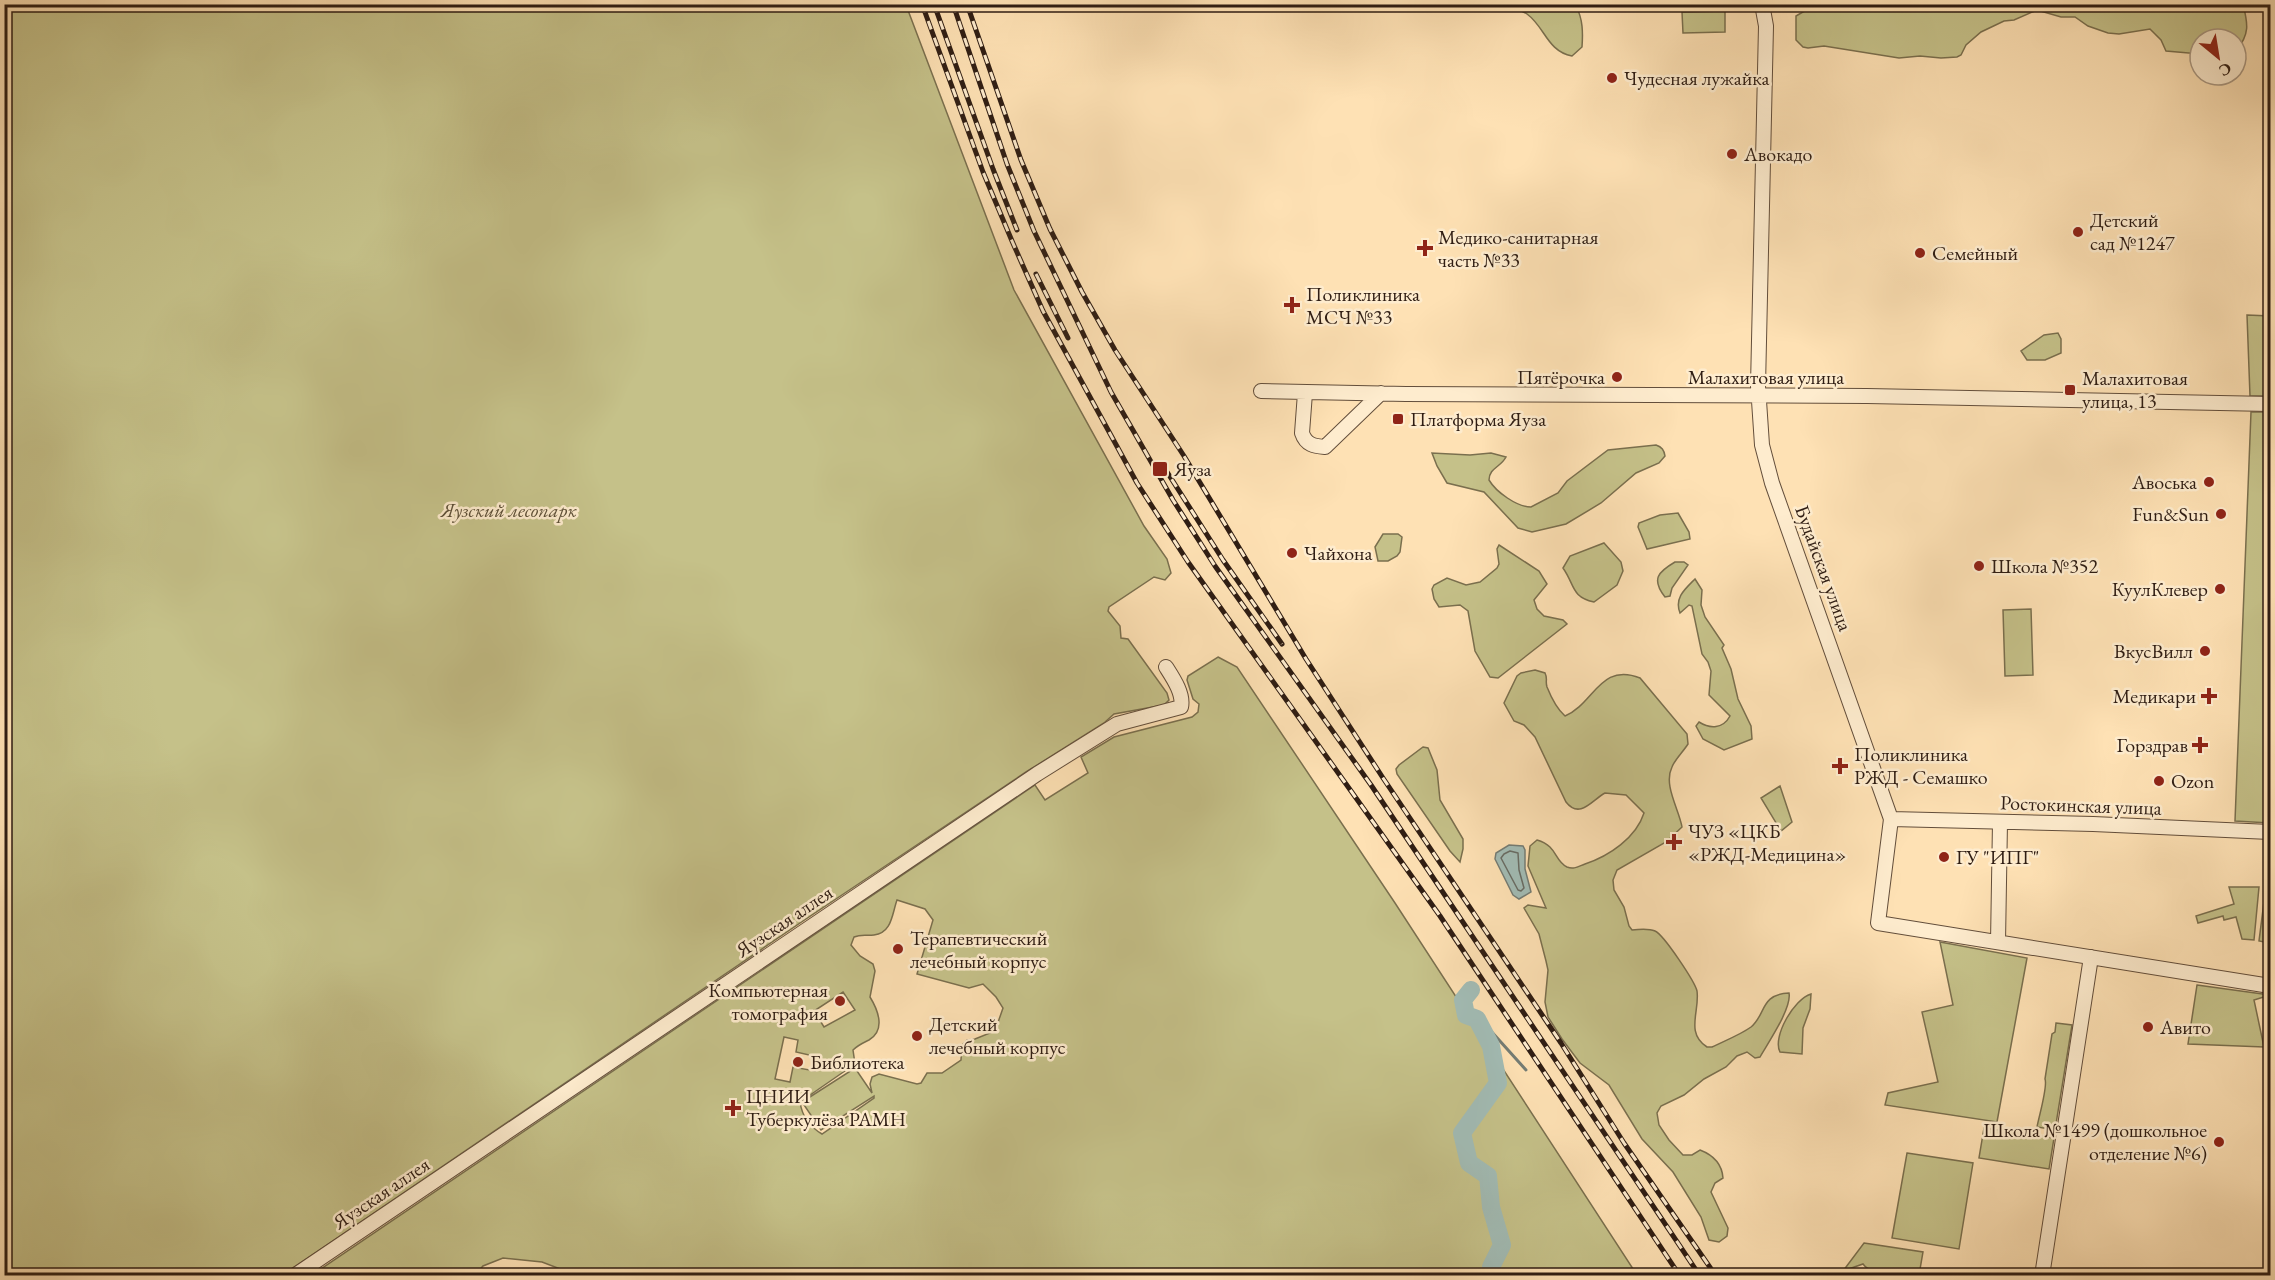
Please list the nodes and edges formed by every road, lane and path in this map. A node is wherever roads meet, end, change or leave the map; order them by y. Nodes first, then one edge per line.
1 (1762, 4) edge
2 (1261, 391) dead end
3 (1305, 393) junction
4 (1381, 393) junction
5 (1758, 397) junction
6 (2271, 404) edge
7 (1166, 667) dead end
8 (1891, 819) junction
9 (2000, 822) junction
10 (2271, 832) edge
11 (1998, 942) junction
12 (2091, 957) junction
13 (2271, 986) edge
14 (294, 1275) edge
15 (2042, 1275) edge

1 - 5 street, Будайская улица
2 - 3 street, Малахитовая улица
3 - 4 street, Малахитовая улица
3 - 4 street
4 - 5 street, Малахитовая улица
5 - 6 street, Малахитовая улица
5 - 8 street, Будайская улица
7 - 14 street, Яузская аллея
8 - 9 street, Ростокинская улица
8 - 11 street, Будайская улица
9 - 10 street, Ростокинская улица
9 - 11 street
11 - 12 street, Будайская улица
12 - 13 street, Будайская улица
12 - 15 street

